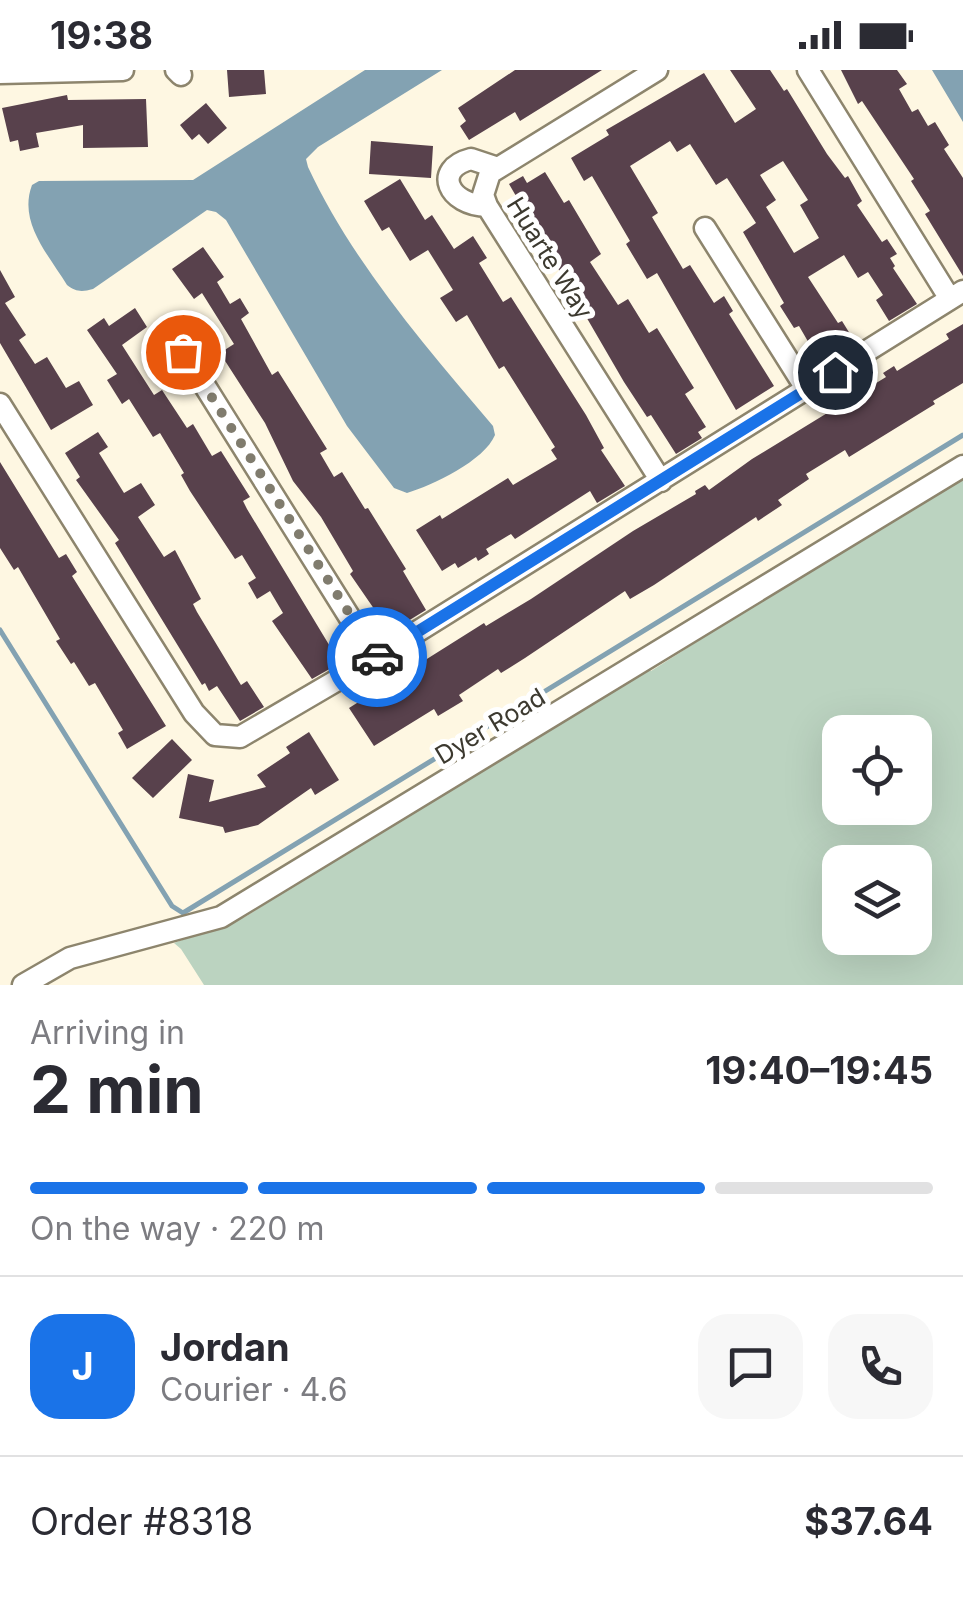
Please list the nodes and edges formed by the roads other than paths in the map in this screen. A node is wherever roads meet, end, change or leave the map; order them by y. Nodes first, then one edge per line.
1 (123, 70) edge
2 (657, 70) edge
3 (808, 70) edge
4 (0, 72) edge
5 (498, 168) junction
6 (487, 206) junction
7 (706, 228) dead end
8 (956, 295) edge
9 (183, 352) dead end
10 (807, 390) junction
11 (0, 404) edge
12 (963, 466) edge
13 (661, 481) junction
14 (376, 658) junction
15 (23, 985) edge

1 - 4 street
2 - 5 street, Huarte Way
3 - 8 street
5 - 6 street, Huarte Way
5 - 6 street
6 - 13 street, Huarte Way
7 - 10 street
8 - 10 street
9 - 14 street
10 - 13 street
11 - 14 street
12 - 15 street, Dyer Road
13 - 14 street

